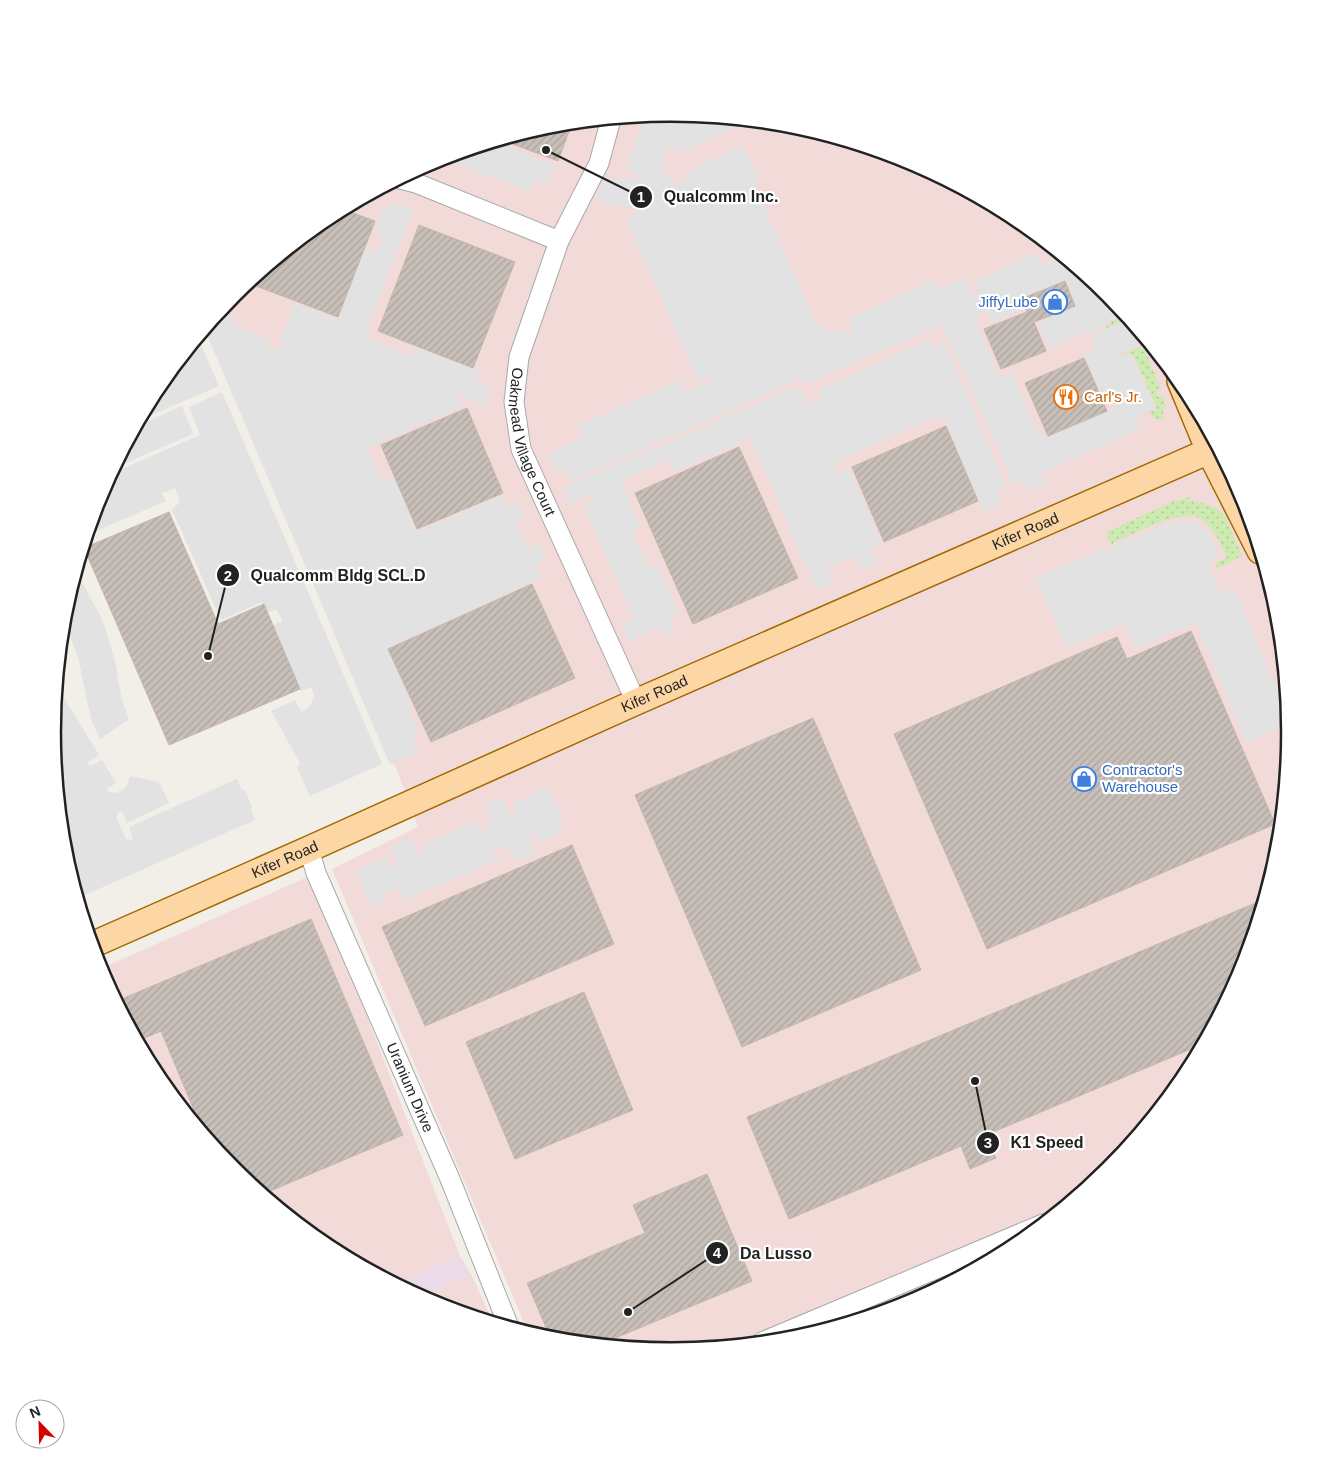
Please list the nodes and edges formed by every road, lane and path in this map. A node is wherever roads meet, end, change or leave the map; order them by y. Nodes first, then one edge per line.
1 (609, 125) edge
2 (409, 182) edge
3 (559, 241) junction
4 (1213, 449) edge
5 (636, 702) junction
6 (309, 849) junction
7 (99, 941) edge
8 (1018, 1234) edge
9 (507, 1319) edge
10 (786, 1332) edge

1 - 3 street, Oakmead Village Court
2 - 3 street
3 - 5 street, Oakmead Village Court
4 - 5 main road, Kifer Road
5 - 6 main road, Kifer Road
6 - 7 main road, Kifer Road
6 - 9 street, Uranium Drive
8 - 10 street

